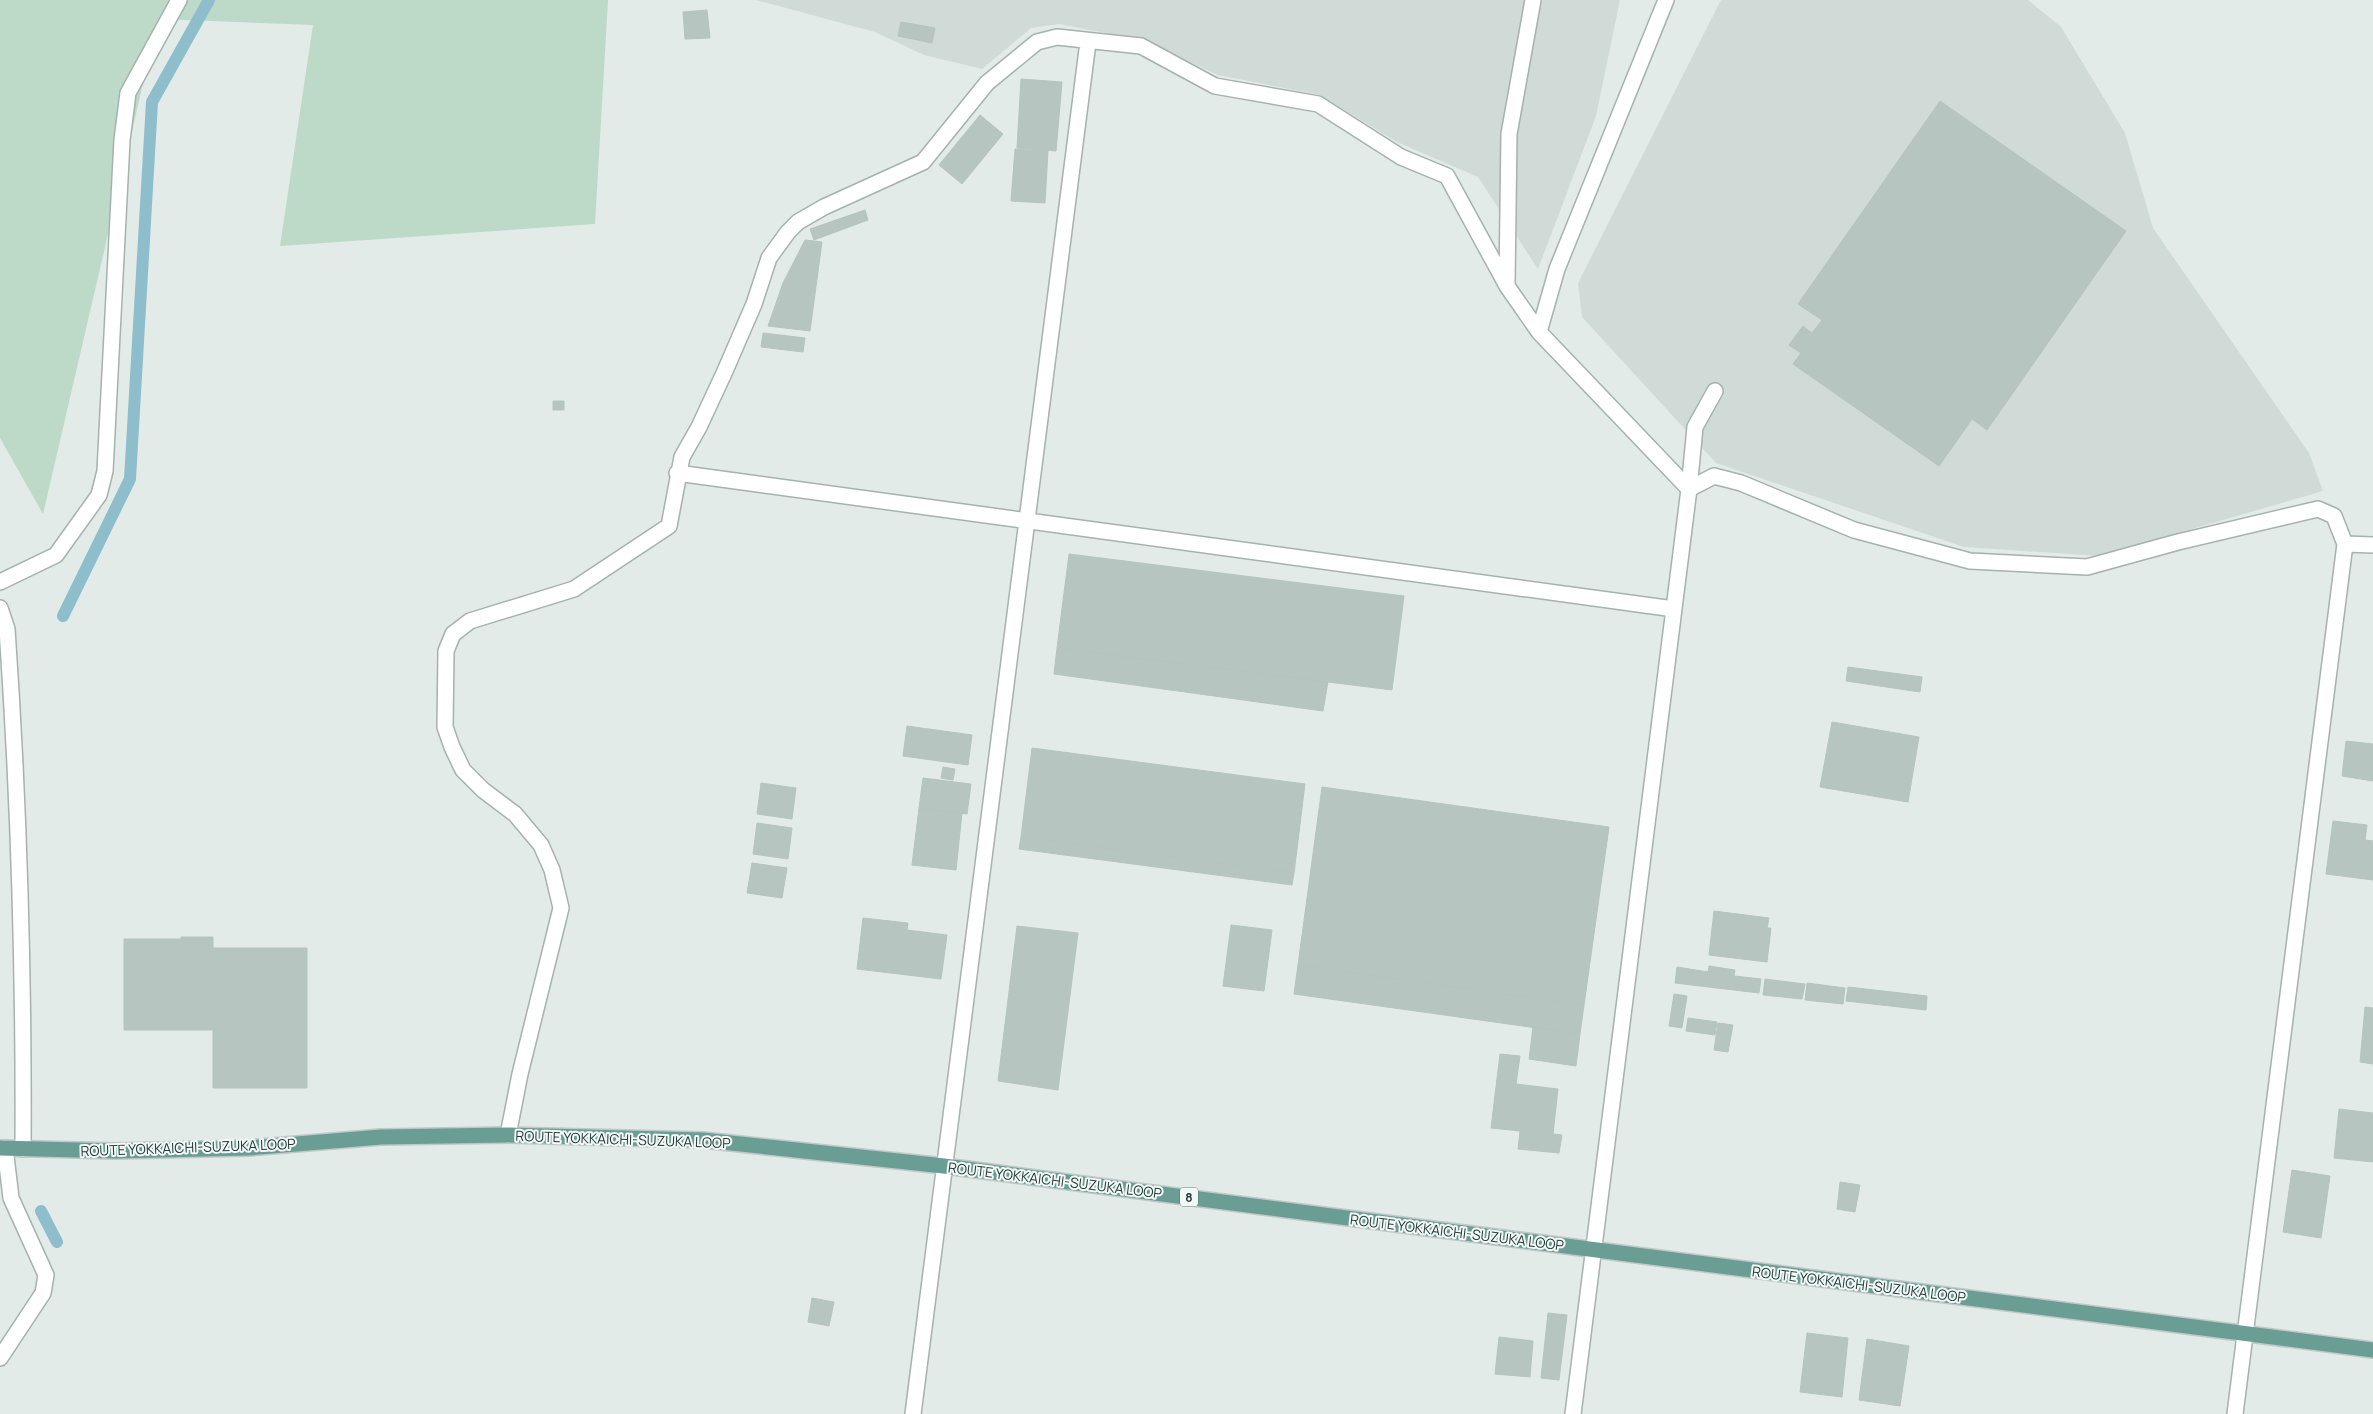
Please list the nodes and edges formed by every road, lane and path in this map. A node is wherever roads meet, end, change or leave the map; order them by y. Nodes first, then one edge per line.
1 (179, 0) edge
2 (1534, 0) edge
3 (1666, 0) edge
4 (1088, 42) junction
5 (1507, 286) junction
6 (1539, 332) junction
7 (1715, 391) dead end
8 (677, 473) junction
9 (1689, 489) junction
10 (1027, 520) junction
11 (2345, 544) junction
12 (2373, 545) edge
13 (0, 582) edge
14 (0, 608) edge
15 (1674, 609) junction
16 (508, 1135) junction
17 (3, 1148) edge
18 (24, 1149) junction
19 (944, 1166) junction
20 (1594, 1250) junction
21 (2246, 1334) junction
22 (2373, 1350) edge
23 (0, 1358) edge
24 (913, 1414) edge
25 (1573, 1414) edge
26 (2235, 1414) edge

1 - 13 street
2 - 5 street
3 - 6 street
4 - 5 street
4 - 8 street
4 - 10 street
5 - 6 street
6 - 9 street
7 - 9 street
8 - 10 street
8 - 16 street
9 - 11 street
9 - 15 street
10 - 15 street
10 - 19 street
11 - 12 street
11 - 21 street
14 - 18 street
15 - 20 street
16 - 18 main road, ROUTE YOKKAICHI-SUZUKA LOOP / 8
16 - 19 main road, ROUTE YOKKAICHI-SUZUKA LOOP / 8
17 - 18 main road, ROUTE YOKKAICHI-SUZUKA LOOP / 8
17 - 23 street
19 - 20 main road, ROUTE YOKKAICHI-SUZUKA LOOP / 8
19 - 24 street
20 - 21 main road, ROUTE YOKKAICHI-SUZUKA LOOP / 8
20 - 25 street
21 - 22 main road, ROUTE YOKKAICHI-SUZUKA LOOP / 8
21 - 26 street

